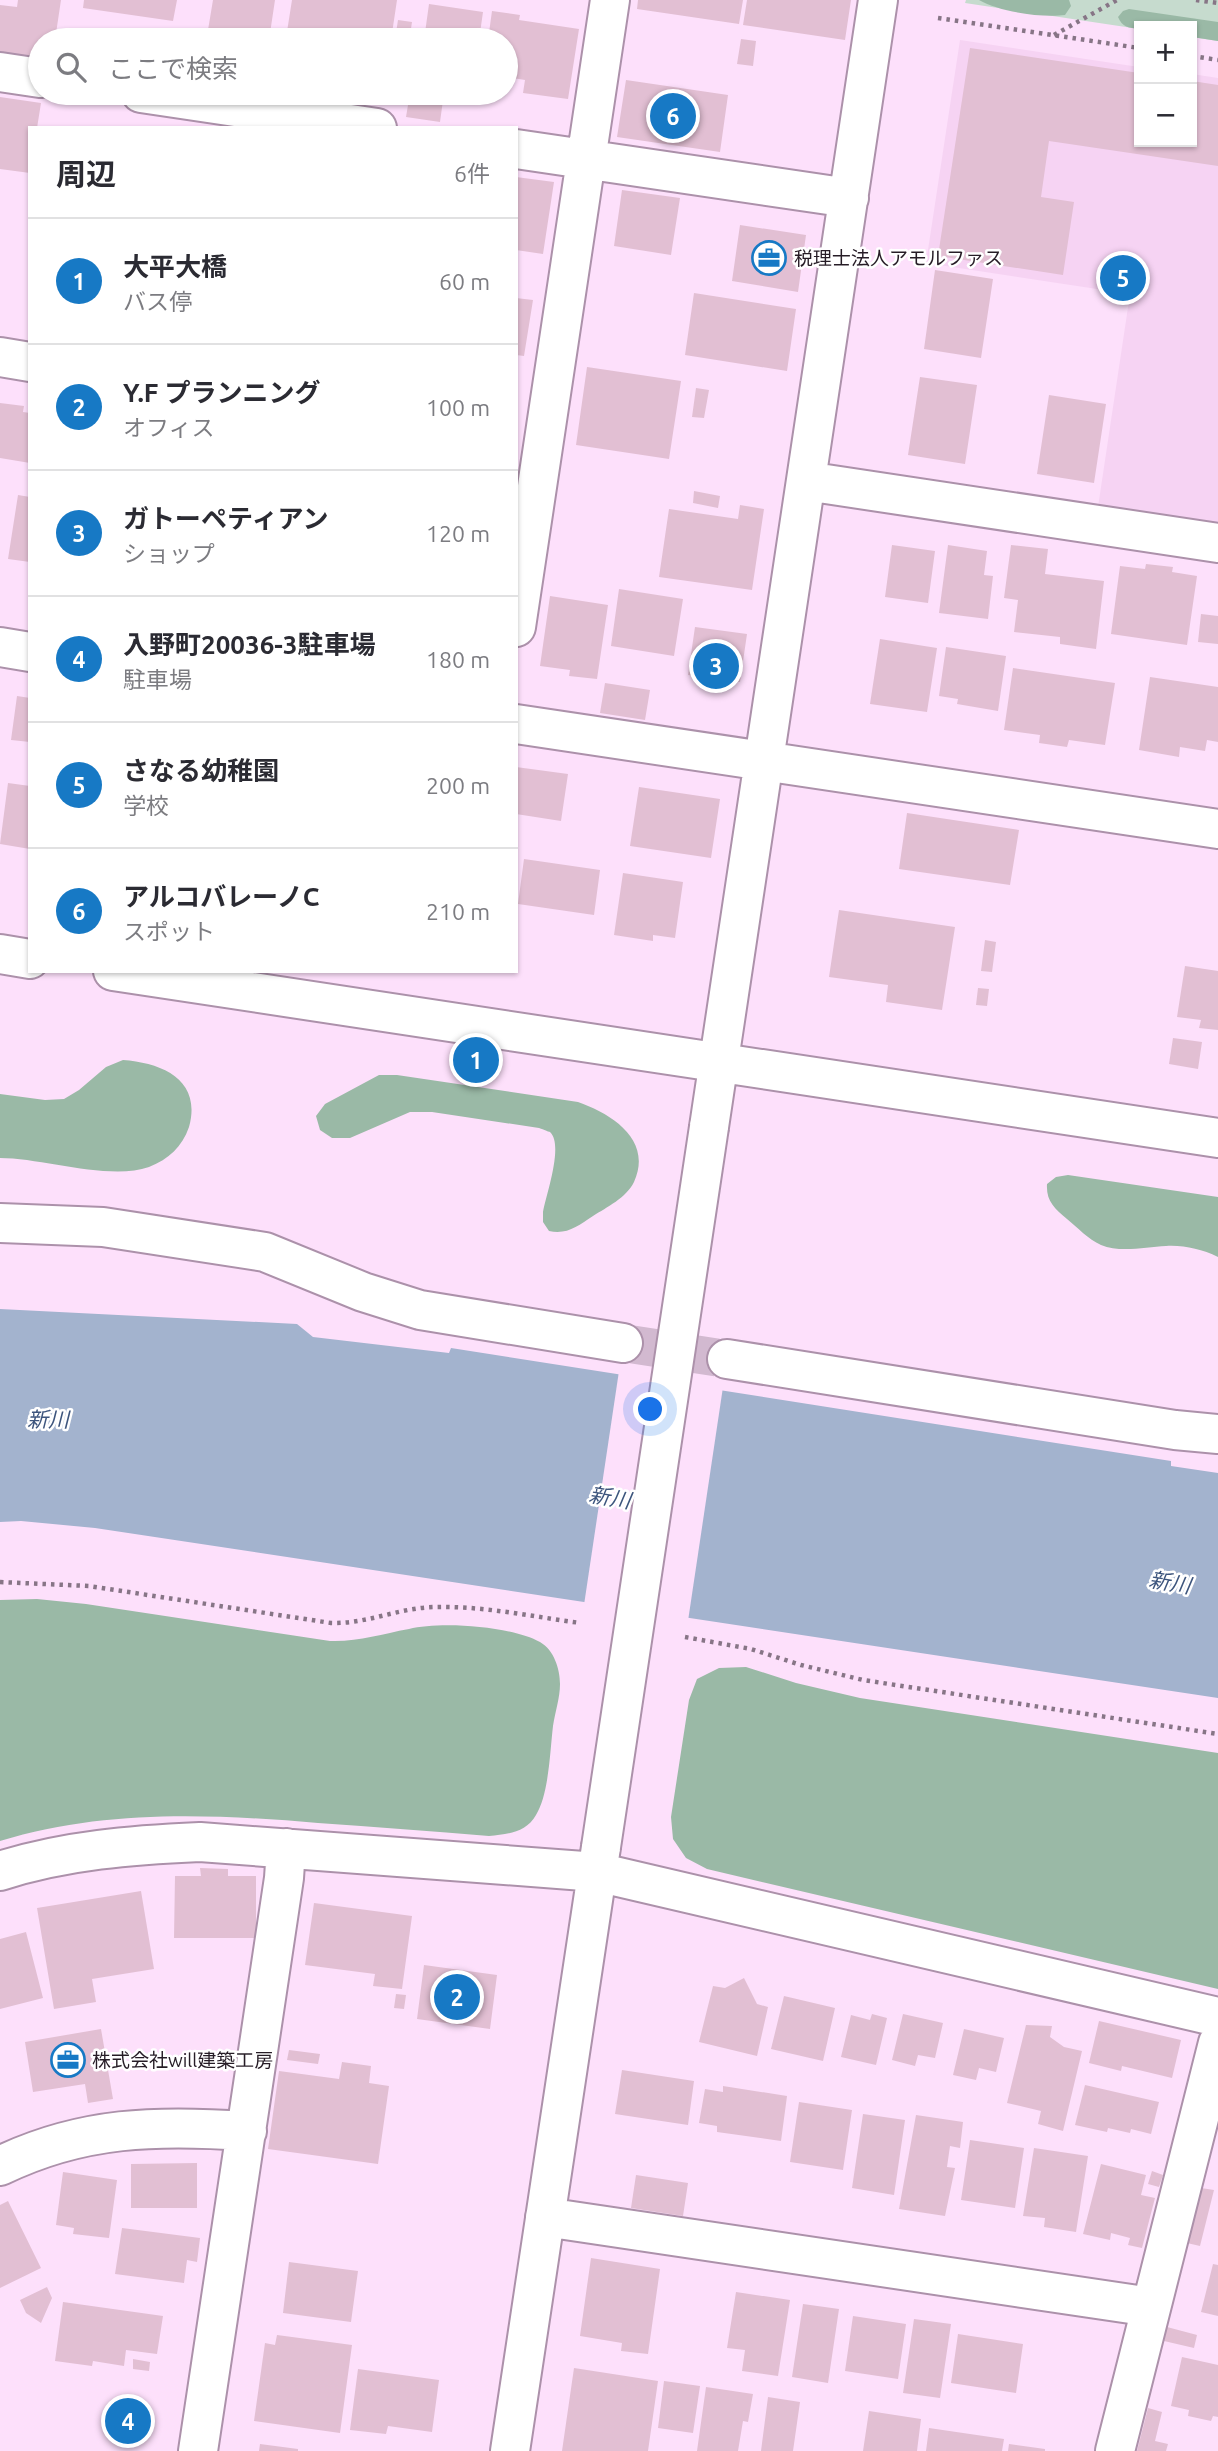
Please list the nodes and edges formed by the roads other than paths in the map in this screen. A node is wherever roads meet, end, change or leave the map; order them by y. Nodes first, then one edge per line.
1 (610, 0) edge
2 (878, 0) edge
3 (0, 72) edge
4 (28, 76) edge
5 (222, 105) edge
6 (364, 126) edge
7 (518, 149) edge
8 (587, 159) junction
9 (849, 198) junction
10 (0, 357) edge
11 (28, 362) edge
12 (530, 436) edge
13 (806, 481) junction
14 (1218, 543) edge
15 (518, 600) edge
16 (0, 647) edge
17 (28, 652) edge
18 (518, 724) edge
19 (764, 761) junction
20 (1218, 829) edge
21 (0, 954) edge
22 (28, 959) edge
23 (126, 973) edge
24 (718, 1063) junction
25 (1218, 1138) edge
26 (0, 1223) edge
27 (623, 1343) tunnel mouth
28 (727, 1359) tunnel mouth
29 (1218, 1434) edge
30 (286, 1848) junction
31 (599, 1859) junction
32 (0, 1871) edge
33 (1218, 2017) edge
34 (1218, 2043) edge
35 (247, 2131) junction
36 (0, 2166) edge
37 (545, 2217) junction
38 (1151, 2307) junction
39 (198, 2451) edge
40 (510, 2451) edge
41 (1115, 2451) edge

1 - 8 street
2 - 9 street
3 - 4 street
5 - 6 street
7 - 8 street
8 - 9 street
8 - 12 street
9 - 13 street
10 - 11 street
12 - 15 street
13 - 14 street
13 - 19 street
16 - 17 street
18 - 19 street
19 - 20 street
19 - 24 street
21 - 22 street
23 - 24 street
24 - 25 street
24 - 31 street, bridge
26 - 27 street
28 - 29 street
30 - 31 street
30 - 32 street
30 - 35 street
31 - 33 street
31 - 37 street
34 - 38 street
35 - 36 street
35 - 39 street
37 - 38 street
37 - 40 street
38 - 41 street

